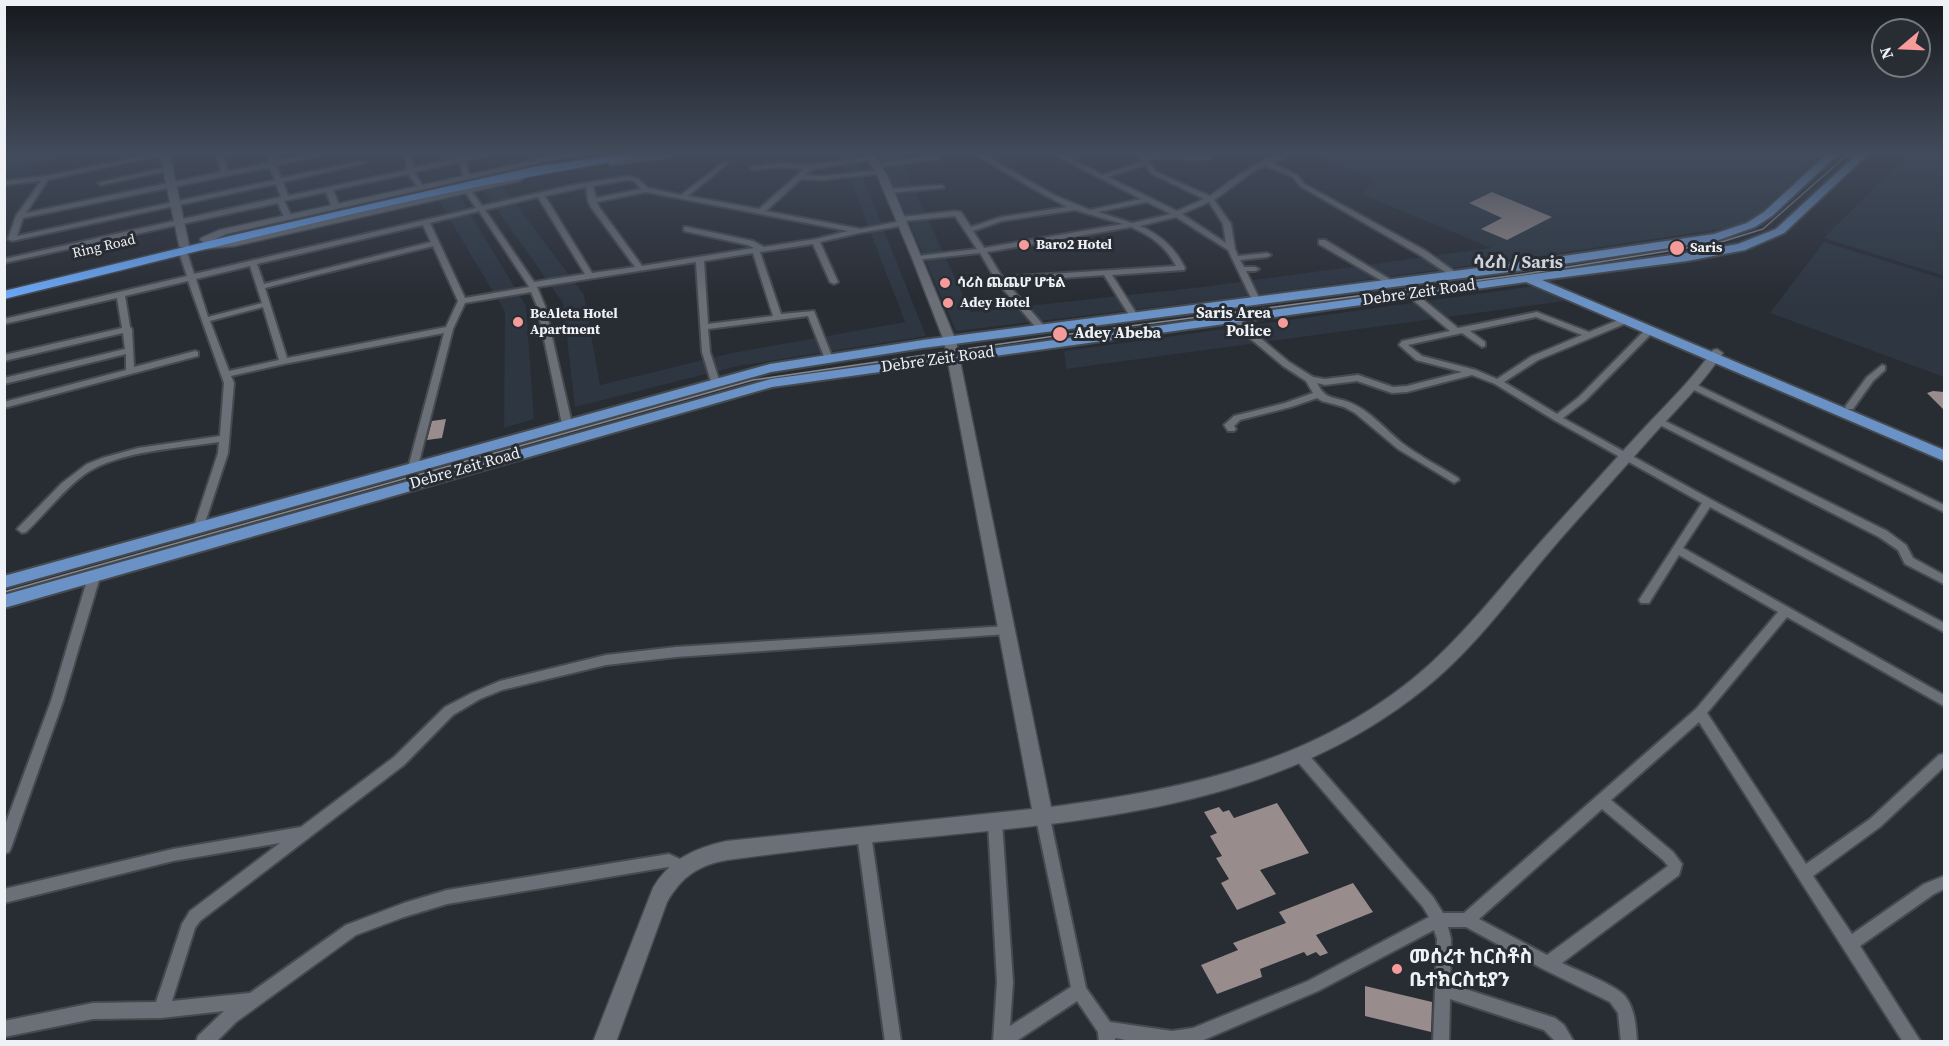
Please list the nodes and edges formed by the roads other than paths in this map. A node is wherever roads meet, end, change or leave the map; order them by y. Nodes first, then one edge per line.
1 (174, 203) edge
2 (28, 204) edge
3 (84, 204) edge
4 (170, 204) edge
5 (256, 204) edge
6 (285, 204) edge
7 (335, 204) edge
8 (350, 204) edge
9 (374, 204) edge
10 (384, 204) edge
11 (407, 204) edge
12 (478, 204) edge
13 (502, 204) edge
14 (546, 204) edge
15 (594, 204) edge
16 (725, 204) edge
17 (770, 204) edge
18 (895, 204) edge
19 (1066, 204) edge
20 (1128, 204) edge
21 (1154, 204) edge
22 (1199, 204) edge
23 (1213, 204) edge
24 (1333, 204) edge
25 (1779, 204) edge
26 (1809, 204) edge
27 (79, 205) junction
28 (336, 207) junction
29 (1075, 208) junction
30 (482, 209) junction
31 (762, 211) junction
32 (1089, 212) junction
33 (1177, 214) junction
34 (20, 216) junction
35 (288, 217) junction
36 (178, 221) junction
37 (902, 221) junction
38 (426, 222) junction
39 (78, 224) junction
40 (1134, 226) junction
41 (55, 229) junction
42 (687, 229) dead end
43 (969, 230) junction
44 (861, 231) junction
45 (816, 241) junction
46 (1322, 242) dead end
47 (206, 243) junction
48 (436, 243) junction
49 (57, 249) junction
50 (183, 249) junction
51 (1231, 249) junction
52 (759, 250) junction
53 (981, 251) junction
54 (1267, 255) dead end
55 (918, 258) junction
56 (1237, 258) junction
57 (700, 259) junction
58 (4, 261) edge
59 (253, 264) junction
60 (639, 267) junction
61 (1240, 268) junction
62 (1255, 269) dead end
63 (1107, 274) junction
64 (1454, 274) junction
65 (590, 276) junction
66 (190, 278) junction
67 (1536, 278) junction
68 (1000, 280) junction
69 (834, 282) dead end
70 (1392, 284) junction
71 (261, 287) junction
72 (533, 287) junction
73 (5, 293) edge
74 (1411, 294) junction
75 (122, 295) junction
76 (462, 301) junction
77 (1257, 302) junction
78 (266, 304) junction
79 (777, 316) junction
80 (1134, 316) junction
81 (1231, 318) junction
82 (205, 320) junction
83 (1626, 320) junction
84 (4, 322) edge
85 (704, 327) junction
86 (128, 329) junction
87 (449, 329) junction
88 (1042, 329) junction
89 (1459, 330) junction
90 (1650, 330) junction
91 (1591, 336) junction
92 (950, 341) junction
93 (923, 344) junction
94 (1482, 344) dead end
95 (130, 350) junction
96 (195, 354) dead end
97 (1715, 355) junction
98 (4, 358) edge
99 (953, 358) junction
100 (829, 359) junction
101 (284, 361) junction
102 (928, 361) junction
103 (1882, 368) dead end
104 (130, 371) junction
105 (1473, 372) junction
106 (225, 375) junction
107 (1310, 379) junction
108 (4, 381) edge
109 (1498, 382) junction
110 (715, 383) junction
111 (1691, 385) junction
112 (1318, 394) junction
113 (4, 405) edge
114 (1850, 407) junction
115 (1557, 418) junction
116 (1659, 421) junction
117 (567, 424) junction
118 (1231, 429) dead end
119 (223, 438) junction
120 (1944, 448) edge
121 (1626, 456) junction
122 (1944, 456) edge
123 (413, 468) junction
124 (1454, 480) dead end
125 (1708, 502) junction
126 (1944, 509) edge
127 (22, 529) dead end
128 (198, 529) junction
129 (1677, 549) junction
130 (94, 577) junction
131 (1944, 580) edge
132 (4, 582) edge
133 (1645, 600) dead end
134 (4, 602) edge
135 (1785, 612) junction
136 (1944, 628) edge
137 (1007, 630) junction
138 (1944, 701) edge
139 (1700, 713) junction
140 (1302, 757) junction
141 (1944, 759) edge
142 (1601, 800) junction
143 (1043, 818) junction
144 (995, 822) junction
145 (305, 832) junction
146 (864, 834) junction
147 (4, 848) edge
148 (681, 867) junction
149 (1804, 874) junction
150 (1944, 882) edge
151 (4, 896) edge
152 (1440, 920) junction
153 (1467, 920) junction
154 (1850, 944) junction
155 (1548, 964) junction
156 (1443, 989) junction
157 (1079, 991) junction
158 (253, 1000) junction
159 (161, 1010) junction
160 (4, 1029) edge
161 (1106, 1035) edge
162 (204, 1041) edge
163 (604, 1041) edge
164 (893, 1041) edge
165 (1441, 1041) edge
166 (1566, 1041) edge
167 (1629, 1041) edge
168 (1913, 1041) edge

1 - 36 street
2 - 34 street
3 - 27 street
4 - 39 street
5 - 36 street
6 - 35 street
7 - 28 street
8 - 28 street
9 - 47 highway, Ring Road
10 - 47 highway, Ring Road
11 - 47 street, Ring Road
12 - 30 street
13 - 30 street
14 - 65 street
15 - 60 street
16 - 31 street
17 - 31 street
18 - 37 street
19 - 29 street
20 - 32 street
21 - 33 street
22 - 33 street
23 - 51 street
24 - 64 street
25 - 64 main road, Debre Zeit Road
26 - 67 main road, Debre Zeit Road
27 - 34 street
27 - 39 street
28 - 35 street
29 - 32 street
29 - 43 street
30 - 38 street
30 - 72 street
31 - 44 street
32 - 40 street
33 - 40 street
33 - 51 street
34 - 41 street
35 - 47 street
36 - 49 street
36 - 50 street
37 - 43 street
37 - 44 street
37 - 55 street
38 - 48 street
38 - 59 street
39 - 41 street
40 - 53 street
40 - 63 street
41 - 49 street
42 - 52 street
43 - 53 street
44 - 45 street
45 - 52 street
45 - 69 street
46 - 70 street
47 - 50 highway, Ring Road
48 - 71 street
48 - 76 street
49 - 58 street
50 - 66 street
50 - 73 highway, Ring Road
51 - 56 street
52 - 57 street
52 - 79 street
53 - 55 street
53 - 68 street
54 - 56 street
55 - 92 street
56 - 61 street
57 - 60 street
57 - 85 street
59 - 66 street
59 - 71 street
60 - 65 street
61 - 62 street
61 - 77 street
63 - 68 street
63 - 80 street
64 - 70 main road, Debre Zeit Road
65 - 72 street
66 - 75 street
66 - 82 street
67 - 74 main road, Debre Zeit Road
67 - 83 main road
67 - 97 main road
68 - 88 street
70 - 77 main road, Debre Zeit Road
71 - 78 street
72 - 76 street
72 - 117 street
74 - 81 main road, Debre Zeit Road
74 - 89 street
75 - 84 street
75 - 86 street
76 - 87 street
77 - 80 main road, Debre Zeit Road
78 - 82 street
78 - 101 street
79 - 85 street
79 - 100 street
80 - 88 main road, Debre Zeit Road
81 - 99 main road, Debre Zeit Road
81 - 107 street
82 - 106 street
83 - 90 main road
83 - 91 street
85 - 110 street
86 - 95 street
86 - 98 street
87 - 101 street
87 - 123 street
88 - 92 main road, Debre Zeit Road
89 - 91 street
89 - 94 street
89 - 105 street
90 - 97 main road
90 - 115 street
91 - 109 street
92 - 93 main road, Debre Zeit Road
92 - 99 street
93 - 100 main road, Debre Zeit Road
93 - 102 main road
95 - 104 street
95 - 108 street
96 - 104 street
97 - 111 street
97 - 114 main road
97 - 122 main road
99 - 102 main road, Debre Zeit Road
99 - 137 street
100 - 110 main road, Debre Zeit Road
101 - 106 street
102 - 130 main road, Debre Zeit Road
103 - 114 street
104 - 113 street
105 - 107 street
105 - 109 street
106 - 119 street
107 - 112 street
109 - 115 street
110 - 117 main road, Debre Zeit Road
111 - 116 street
111 - 126 street
112 - 118 street
112 - 124 street
114 - 120 main road
115 - 121 street
116 - 121 street
116 - 131 street
117 - 123 main road, Debre Zeit Road
119 - 127 street
119 - 128 street
121 - 125 street
121 - 140 street
123 - 128 main road, Debre Zeit Road
125 - 129 street
125 - 136 street
128 - 132 main road, Debre Zeit Road
129 - 133 street
129 - 135 street
130 - 134 main road, Debre Zeit Road
130 - 147 street
135 - 138 street
135 - 139 street
137 - 143 street
137 - 145 street
139 - 142 street
139 - 149 street
140 - 143 street
140 - 152 street
141 - 149 street
142 - 153 street
142 - 155 street
143 - 144 street
143 - 157 street
144 - 146 street
144 - 157 street
145 - 151 street
145 - 159 street
146 - 148 street
146 - 164 street
148 - 158 street
148 - 163 street
149 - 154 street
150 - 154 street
152 - 153 street
152 - 156 street
152 - 161 street
153 - 155 street
154 - 168 street
155 - 167 street
156 - 165 street
156 - 166 street
157 - 161 street
158 - 159 street
158 - 162 street
159 - 160 street

